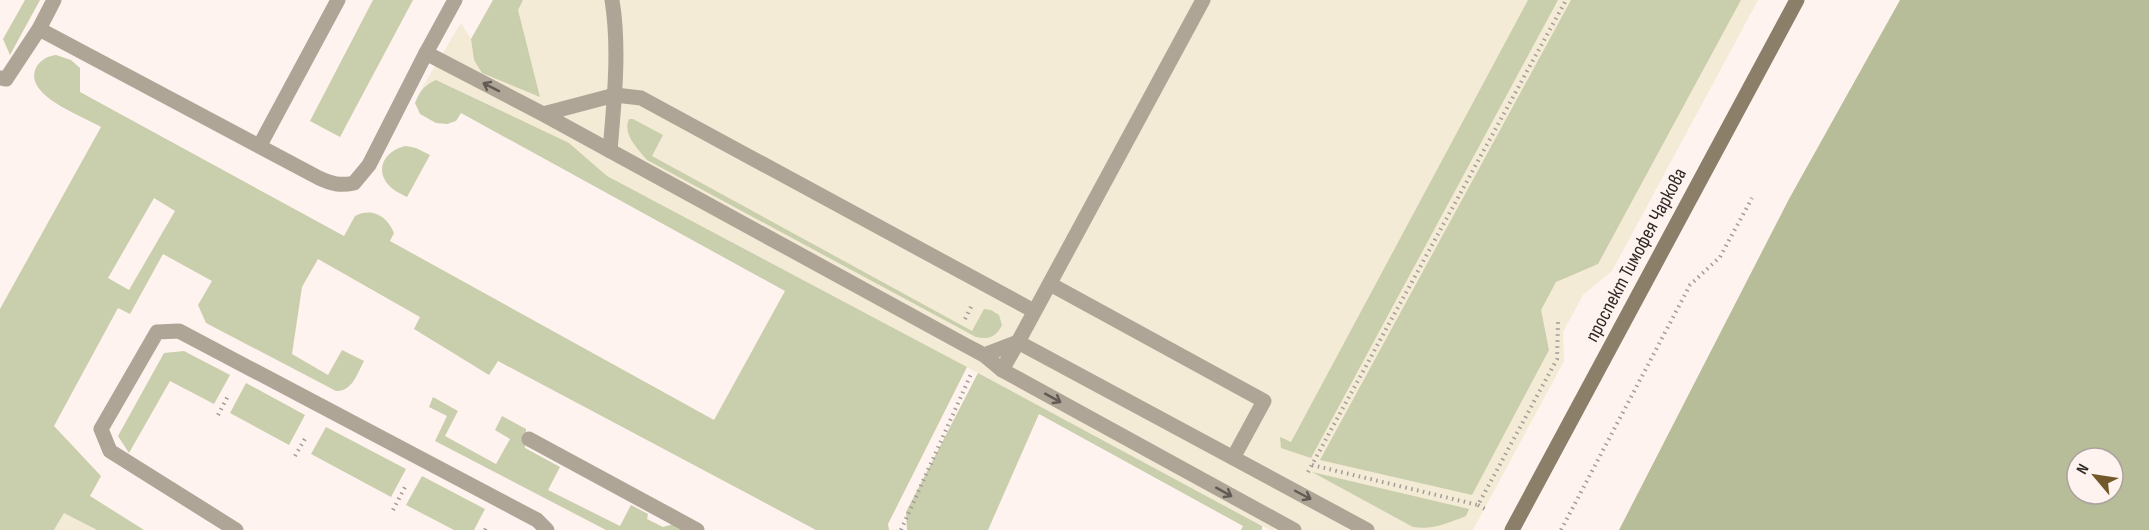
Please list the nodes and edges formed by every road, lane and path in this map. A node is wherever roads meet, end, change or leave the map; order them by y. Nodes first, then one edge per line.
1 (54, 0) edge
2 (338, 0) edge
3 (455, 0) edge
4 (612, 0) edge
5 (1203, 0) edge
6 (1566, 0) edge
7 (1797, 0) edge
8 (39, 29) junction
9 (426, 53) junction
10 (0, 78) edge
11 (615, 95) junction
12 (543, 114) junction
13 (260, 146) junction
14 (610, 151) junction
15 (1752, 198) dead end
16 (1050, 284) junction
17 (973, 303) dead end
18 (1034, 311) junction
19 (1557, 322) dead end
20 (962, 326) dead end
21 (1018, 342) junction
22 (984, 355) junction
23 (973, 370) dead end
24 (1002, 370) junction
25 (228, 396) dead end
26 (218, 415) dead end
27 (306, 437) dead end
28 (529, 440) dead end
29 (295, 456) dead end
30 (1233, 458) junction
31 (1312, 465) junction
32 (1306, 476) dead end
33 (405, 487) dead end
34 (1478, 505) junction
35 (1485, 509) dead end
36 (393, 510) dead end
37 (236, 530) edge
38 (547, 530) edge
39 (697, 530) edge
40 (901, 530) edge
41 (1294, 530) edge
42 (1367, 530) edge
43 (1512, 530) edge
44 (1561, 530) edge

1 - 8 street
2 - 13 street
3 - 9 street
4 - 11 street
5 - 16 street
6 - 31 path
7 - 43 main road, проспект Тимофея Чаркова
8 - 10 street
8 - 13 street
12 -> 9 street
9 - 13 street
11 - 12 street
11 - 14 street
11 - 18 street
12 - 14 street
14 - 22 street
15 - 44 path
16 - 18 street
16 - 30 street
17 - 20 path
18 - 21 street
19 - 34 path
21 - 22 street
21 - 24 street
21 - 30 street
22 - 24 street
23 - 40 path
24 -> 41 street
25 - 26 path
27 - 29 path
28 - 39 street
30 -> 42 street
31 - 32 path
31 - 34 path
33 - 36 path
34 - 35 path
37 - 38 street

